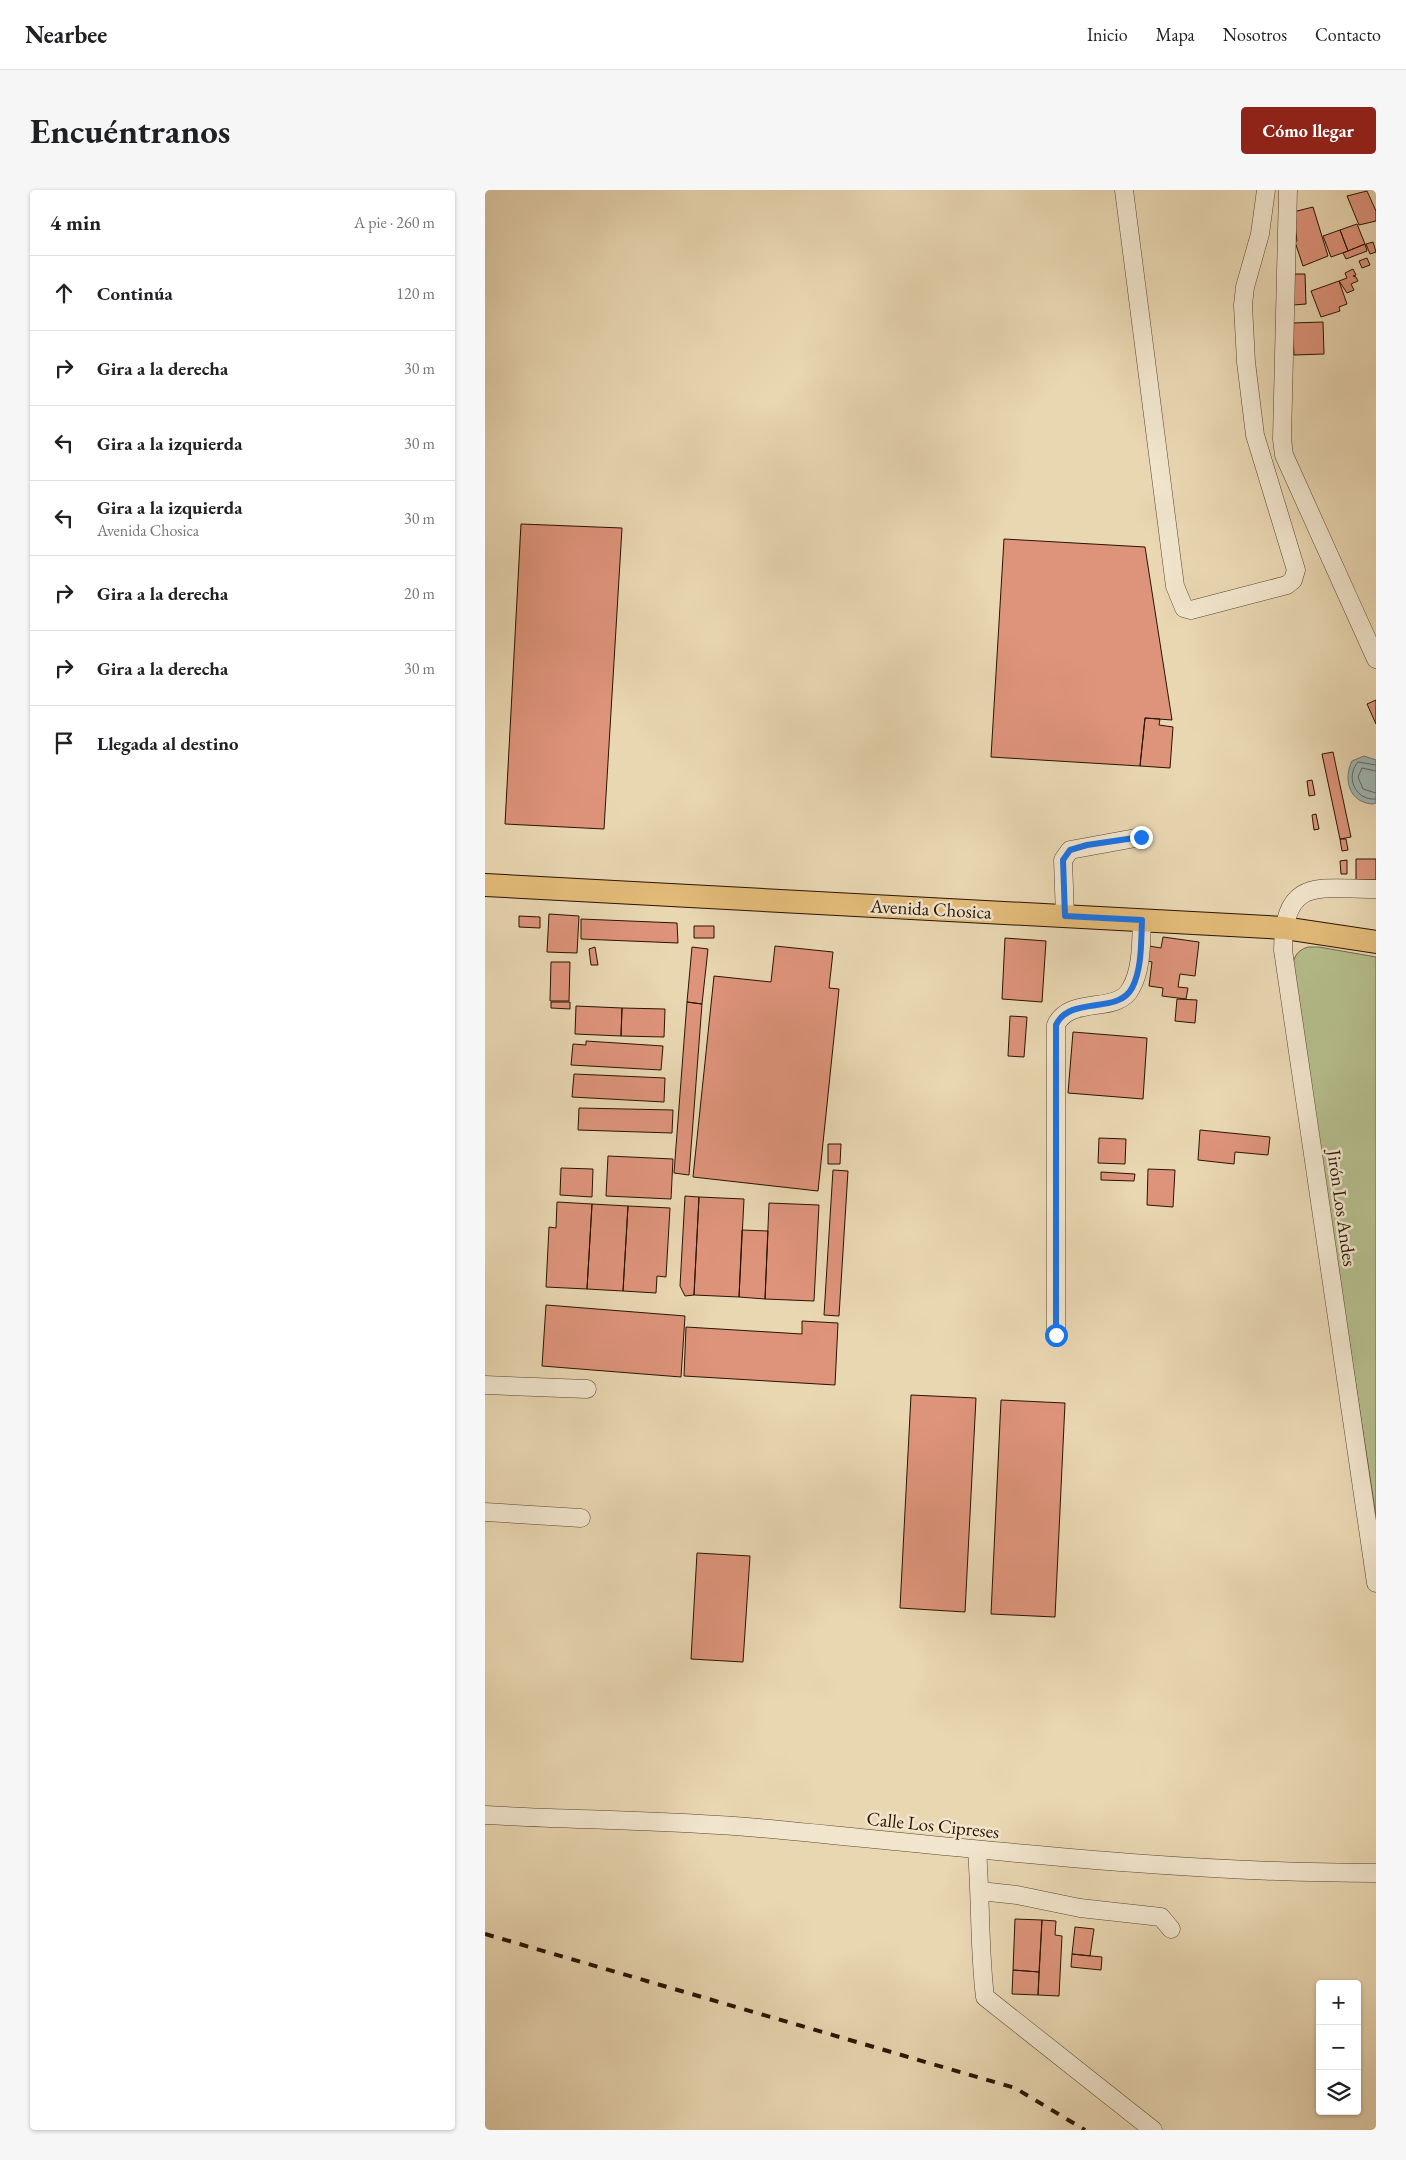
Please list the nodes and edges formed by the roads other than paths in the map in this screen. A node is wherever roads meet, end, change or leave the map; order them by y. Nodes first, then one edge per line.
1 (1124, 190) edge
2 (1266, 190) edge
3 (1287, 190) edge
4 (1375, 654) edge
5 (1141, 837) dead end
6 (485, 885) edge
7 (1376, 889) edge
8 (1065, 916) junction
9 (1142, 920) junction
10 (1283, 928) junction
11 (1376, 942) edge
12 (1056, 1335) dead end
13 (485, 1385) edge
14 (587, 1389) dead end
15 (485, 1512) edge
16 (581, 1518) dead end
17 (1376, 1583) edge
18 (485, 1815) edge
19 (977, 1851) junction
20 (1376, 1874) edge
21 (980, 1891) junction
22 (1171, 1929) dead end
23 (1153, 2130) edge

1 - 2 street
3 - 4 street
5 - 8 street
6 - 8 main road, Avenida Chosica
7 - 10 street
8 - 9 main road, Avenida Chosica
9 - 10 main road, Avenida Chosica
9 - 12 street
10 - 11 main road, Avenida Chosica
10 - 17 street, Jirón Los Andes
13 - 14 street
15 - 16 street
18 - 19 street, Calle Los Cipreses
19 - 20 street, Calle Los Cipreses
19 - 21 street
21 - 22 street
21 - 23 street

